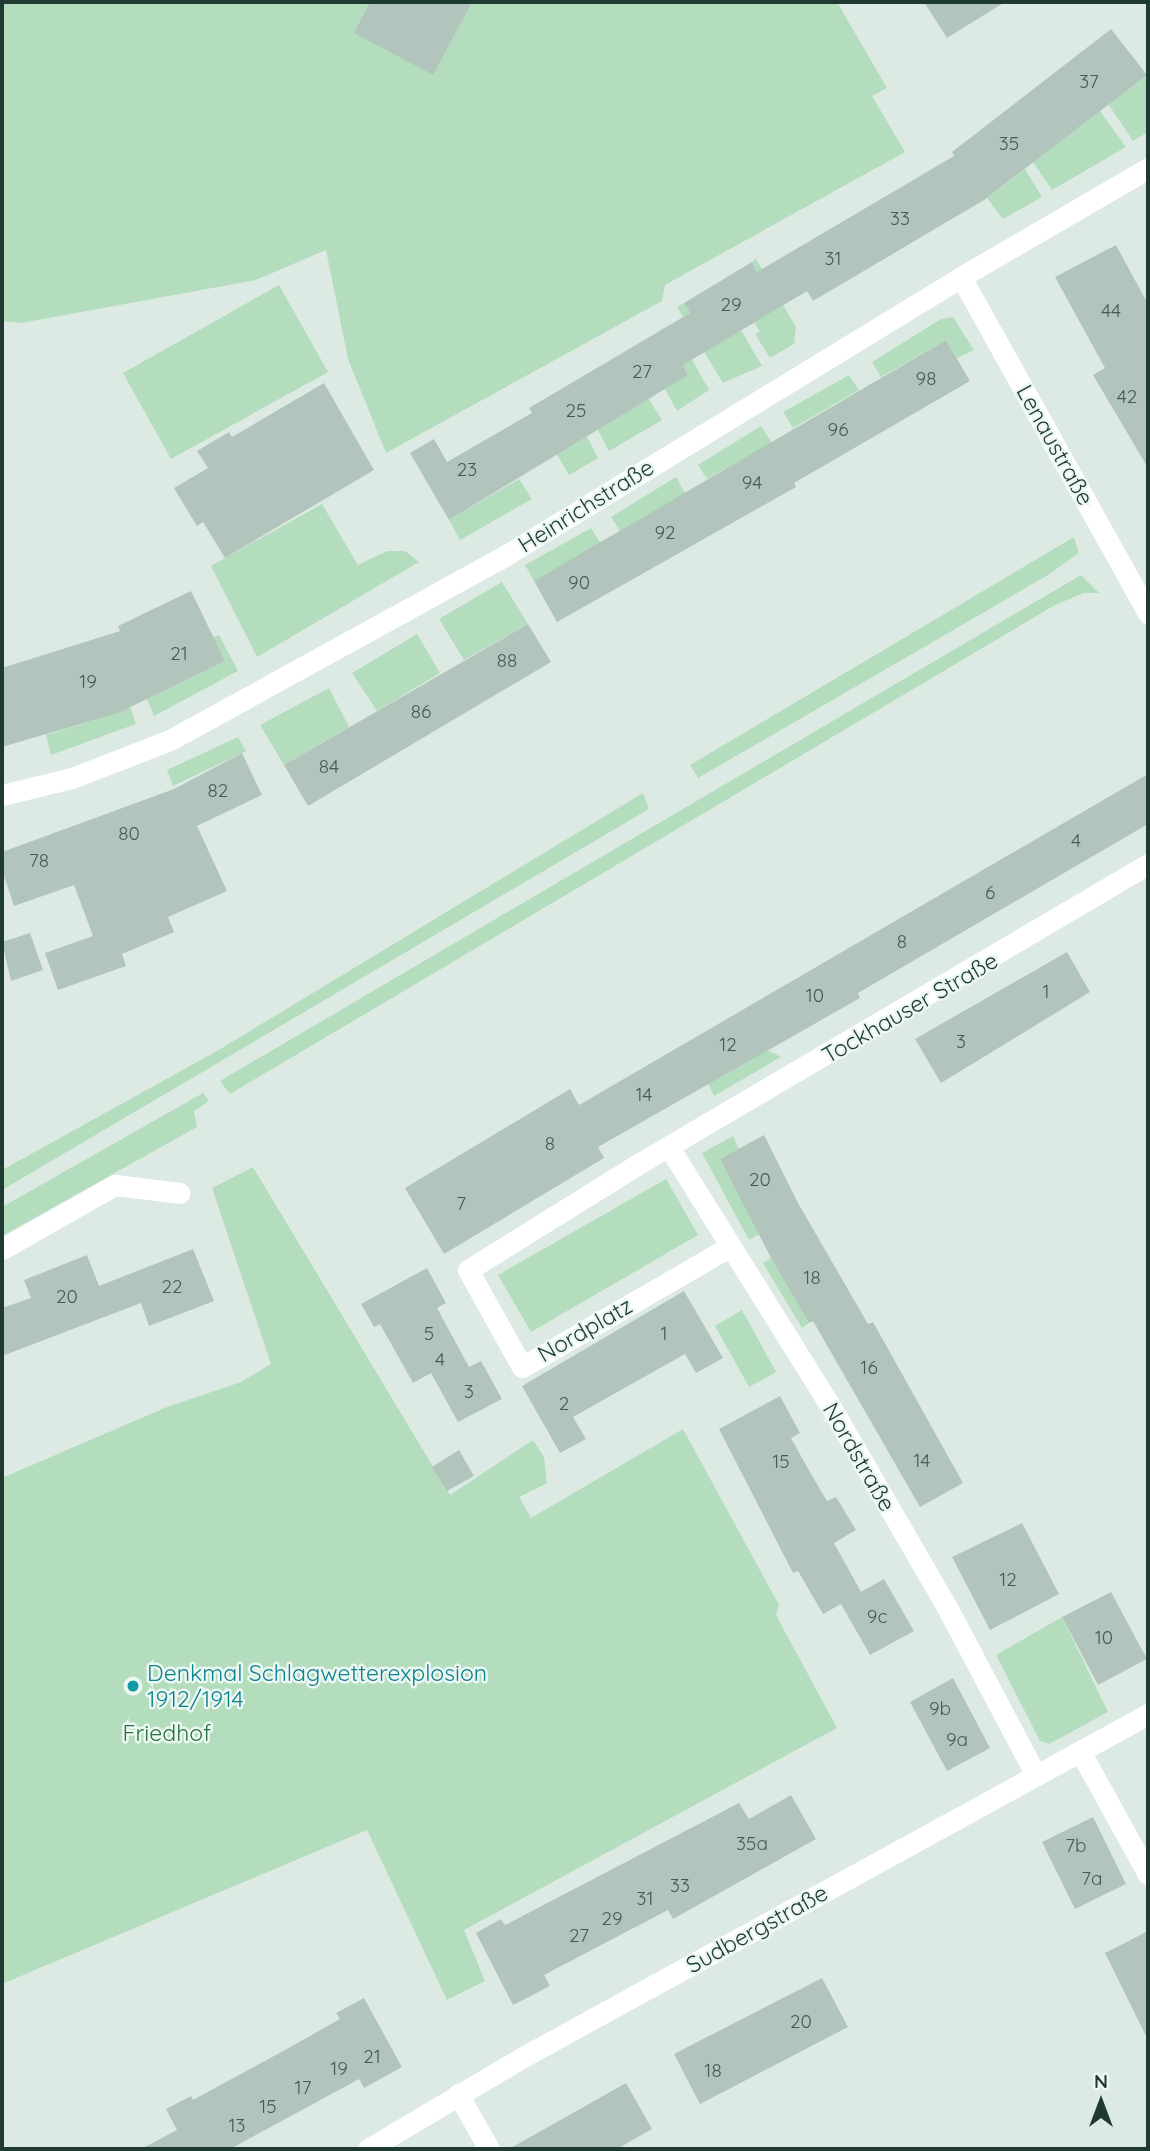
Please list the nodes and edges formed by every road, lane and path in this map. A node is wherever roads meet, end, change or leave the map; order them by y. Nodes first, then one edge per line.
1 (1148, 168) edge
2 (961, 277) junction
3 (1148, 613) edge
4 (2, 795) edge
5 (1148, 864) edge
6 (669, 1147) junction
7 (180, 1194) dead end
8 (729, 1247) junction
9 (2, 1249) edge
10 (1148, 1714) edge
11 (1080, 1751) junction
12 (1036, 1775) junction
13 (1148, 1874) edge
14 (458, 2094) junction
15 (368, 2149) edge
16 (489, 2149) edge

1 - 2 street, Heinrichstraße
2 - 3 street, Lenaustraße
2 - 4 street, Heinrichstraße
5 - 6 street, Tockhauser Straße
6 - 8 street, Nordstraße
6 - 8 street, Nordplatz
7 - 9 street
8 - 12 street, Nordstraße
10 - 11 street, Sudbergstraße
11 - 12 street, Sudbergstraße
11 - 13 street
12 - 14 street, Sudbergstraße
14 - 15 street, Sudbergstraße
14 - 16 street

